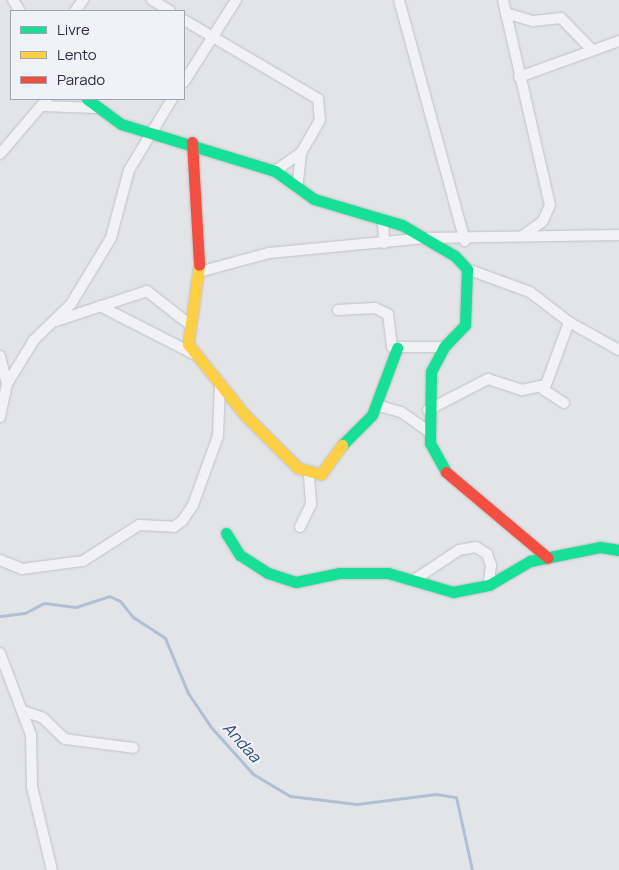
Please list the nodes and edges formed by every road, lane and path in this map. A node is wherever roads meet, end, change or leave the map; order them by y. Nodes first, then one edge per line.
1 (152, 0) edge
2 (236, 0) edge
3 (399, 0) edge
4 (503, 0) edge
5 (168, 10) edge
6 (506, 13) junction
7 (185, 21) edge
8 (213, 38) junction
9 (619, 41) edge
10 (592, 50) junction
11 (520, 77) junction
12 (185, 80) edge
13 (171, 100) edge
14 (46, 102) edge
15 (91, 103) edge
16 (148, 135) junction
17 (192, 142) junction
18 (301, 153) junction
19 (0, 154) edge
20 (275, 171) junction
21 (298, 184) junction
22 (543, 221) junction
23 (382, 222) junction
24 (619, 235) edge
25 (522, 236) junction
26 (425, 238) junction
27 (551, 238) junction
28 (465, 241) junction
29 (384, 243) junction
30 (467, 269) junction
31 (198, 272) junction
32 (100, 306) junction
33 (338, 310) dead end
34 (52, 322) junction
35 (569, 322) junction
36 (189, 324) junction
37 (444, 347) junction
38 (397, 348) junction
39 (619, 350) edge
40 (195, 354) junction
41 (0, 356) edge
42 (220, 378) junction
43 (7, 384) junction
44 (545, 385) junction
45 (564, 403) dead end
46 (376, 405) junction
47 (428, 410) junction
48 (0, 417) edge
49 (428, 430) junction
50 (309, 474) junction
51 (300, 527) dead end
52 (226, 533) dead end
53 (619, 550) edge
54 (548, 558) junction
55 (0, 560) edge
56 (414, 580) junction
57 (489, 585) junction
58 (1, 657) edge
59 (24, 711) junction
60 (133, 748) dead end
61 (52, 870) edge

1 - 5 street
2 - 8 street
3 - 28 street
4 - 6 street
6 - 10 street
6 - 11 street
7 - 8 street
8 - 12 street
8 - 18 street
9 - 10 street
10 - 11 street
11 - 22 street
13 - 16 street
14 - 15 street
14 - 19 street
15 - 16 street
16 - 17 street
16 - 34 street
17 - 20 street
17 - 31 street
18 - 20 street
18 - 21 street
20 - 21 street
21 - 23 street
22 - 25 street
22 - 27 street
23 - 26 street
23 - 29 street
24 - 27 street
25 - 27 street
25 - 28 street
26 - 28 street
26 - 29 street
26 - 30 street
29 - 31 street
30 - 35 street
30 - 37 street
31 - 36 street
32 - 34 street
32 - 36 street
32 - 40 street
33 - 38 street
34 - 43 street
35 - 39 street
35 - 44 street
36 - 40 street
37 - 38 street
37 - 47 street
38 - 46 street
40 - 42 street
41 - 43 street
42 - 50 street
42 - 55 street
43 - 48 street
44 - 45 street
44 - 47 street
46 - 49 street
46 - 50 street
47 - 49 street
49 - 54 street
50 - 51 street
52 - 56 street
53 - 54 street
54 - 57 street
56 - 57 street
56 - 57 street
58 - 59 street
59 - 60 street
59 - 61 street

